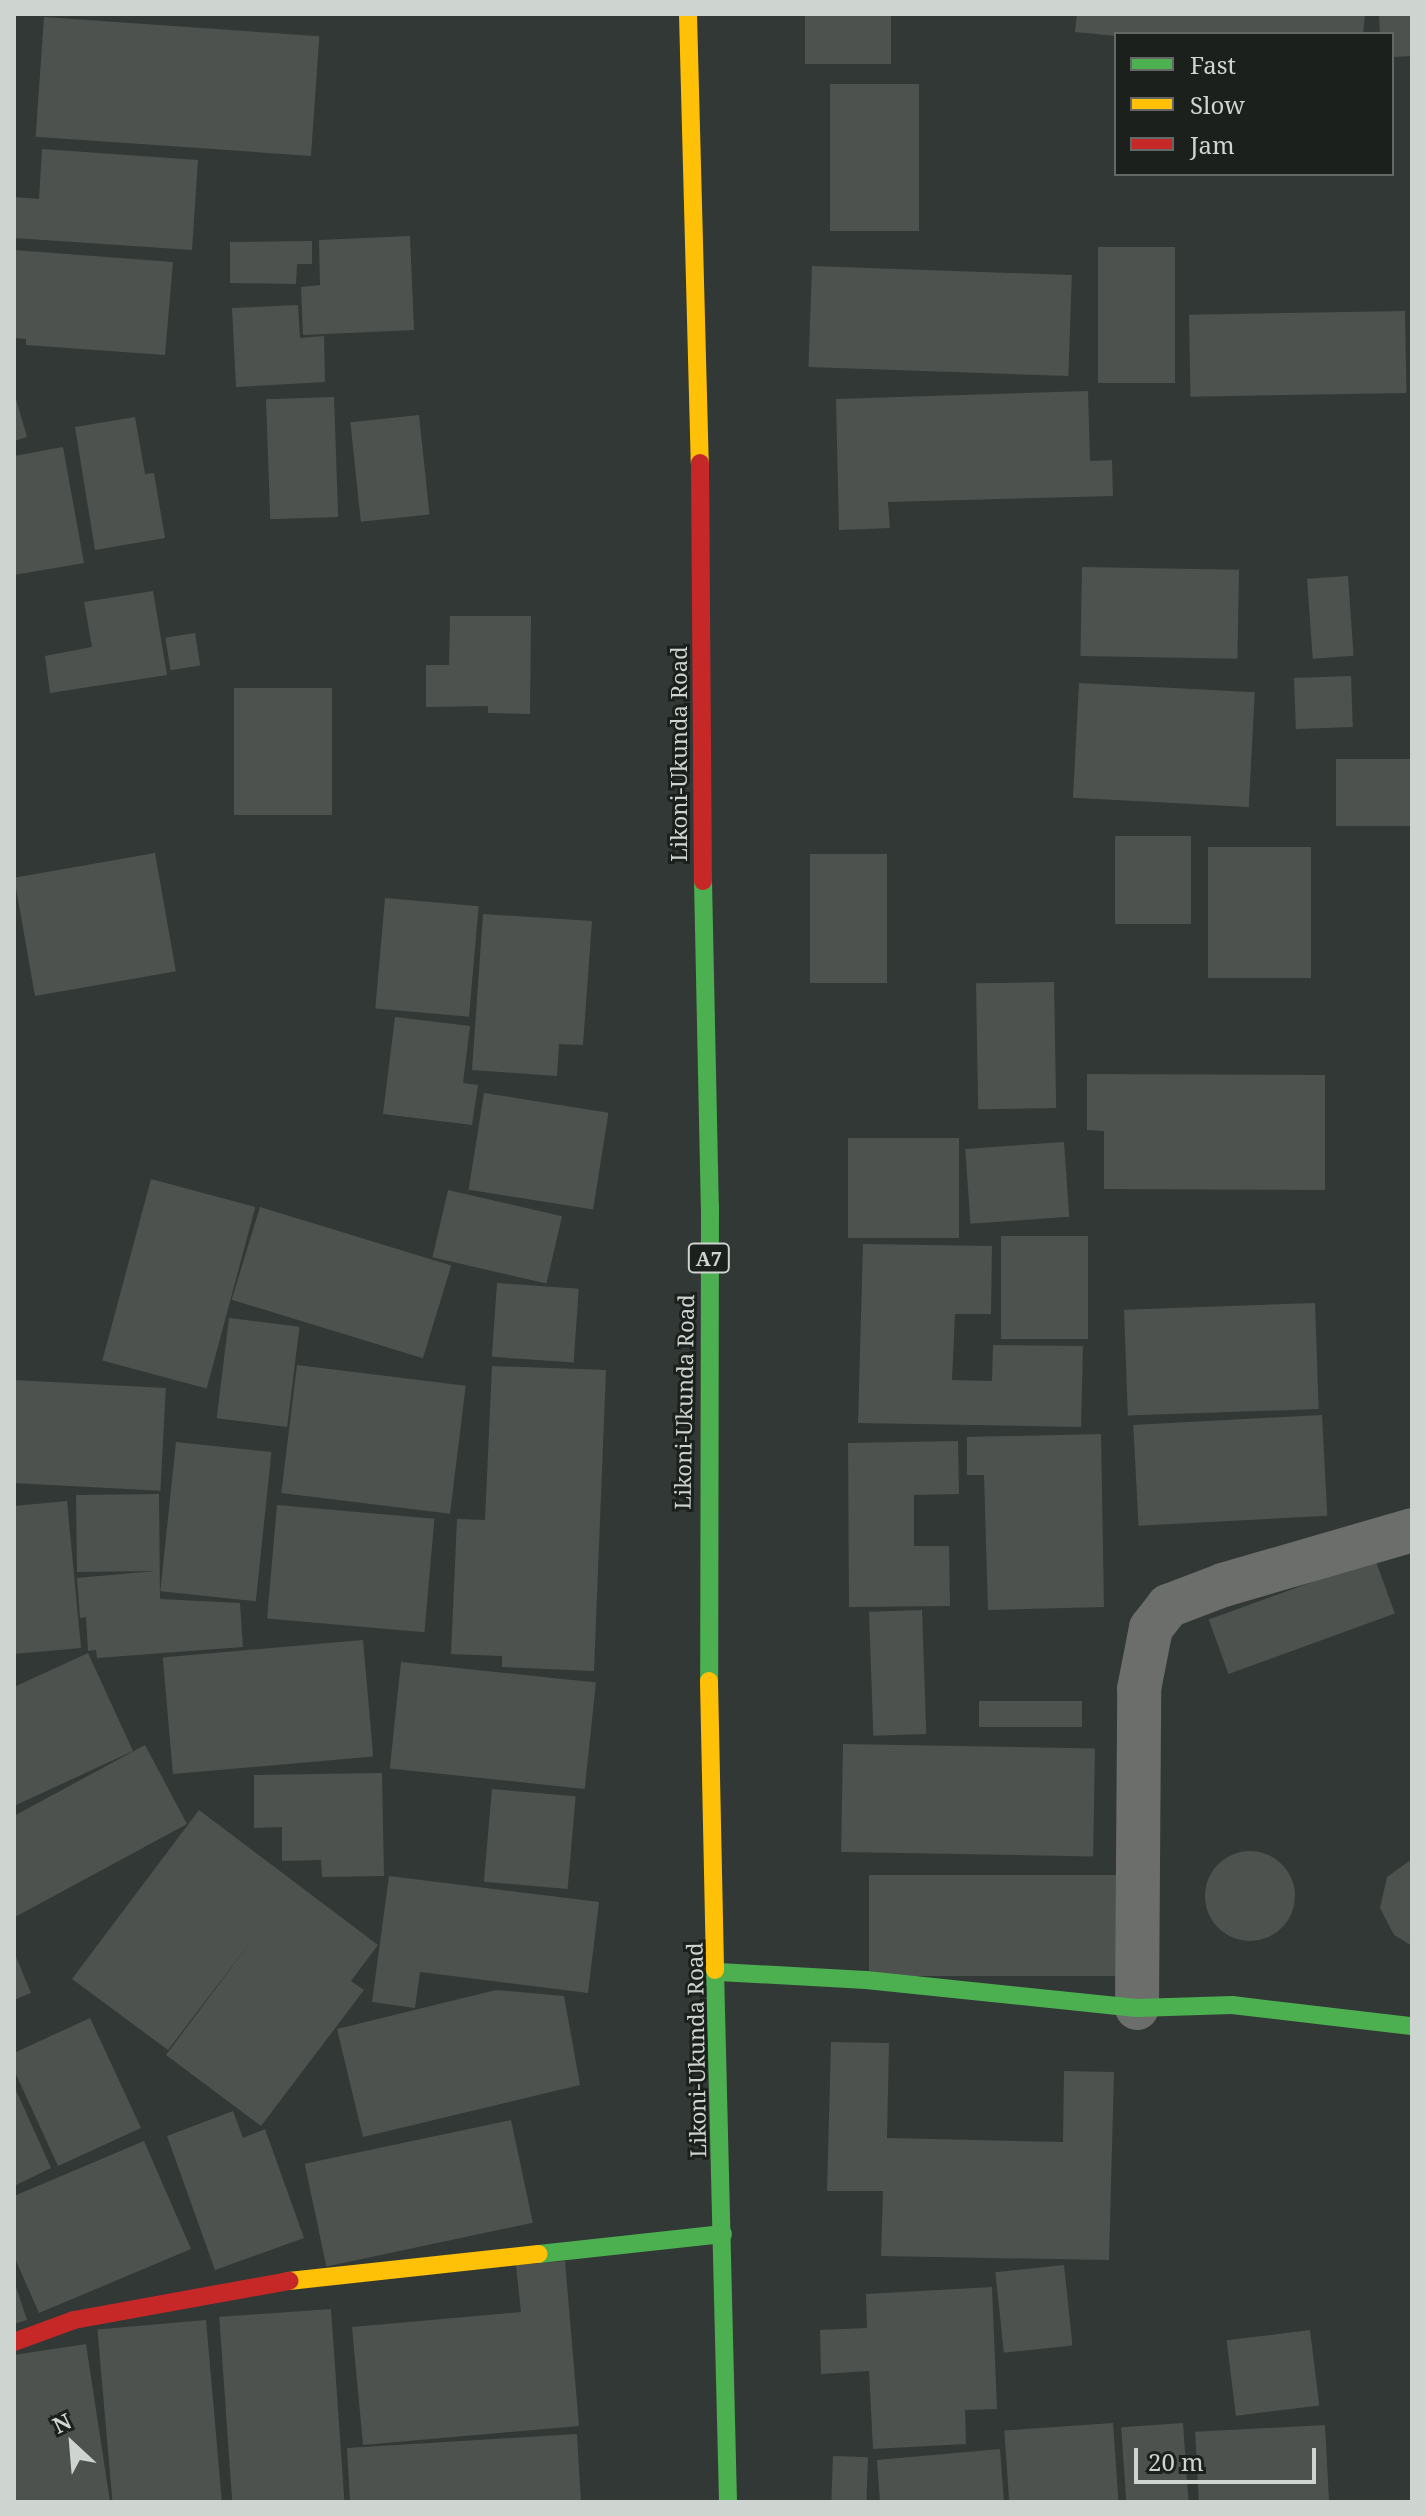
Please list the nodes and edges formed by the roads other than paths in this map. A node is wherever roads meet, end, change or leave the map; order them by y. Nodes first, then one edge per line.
1 (688, 14) edge
2 (1412, 1530) edge
3 (719, 1972) junction
4 (1137, 2008) junction
5 (1412, 2026) edge
6 (723, 2234) junction
7 (14, 2342) edge
8 (728, 2502) edge

1 - 3 main road, Likoni-Ukunda Road / A7
2 - 4 street
3 - 4 main road
3 - 6 main road, Likoni-Ukunda Road / A7
4 - 5 main road
6 - 7 main road
6 - 8 main road, Likoni-Ukunda Road / A7

